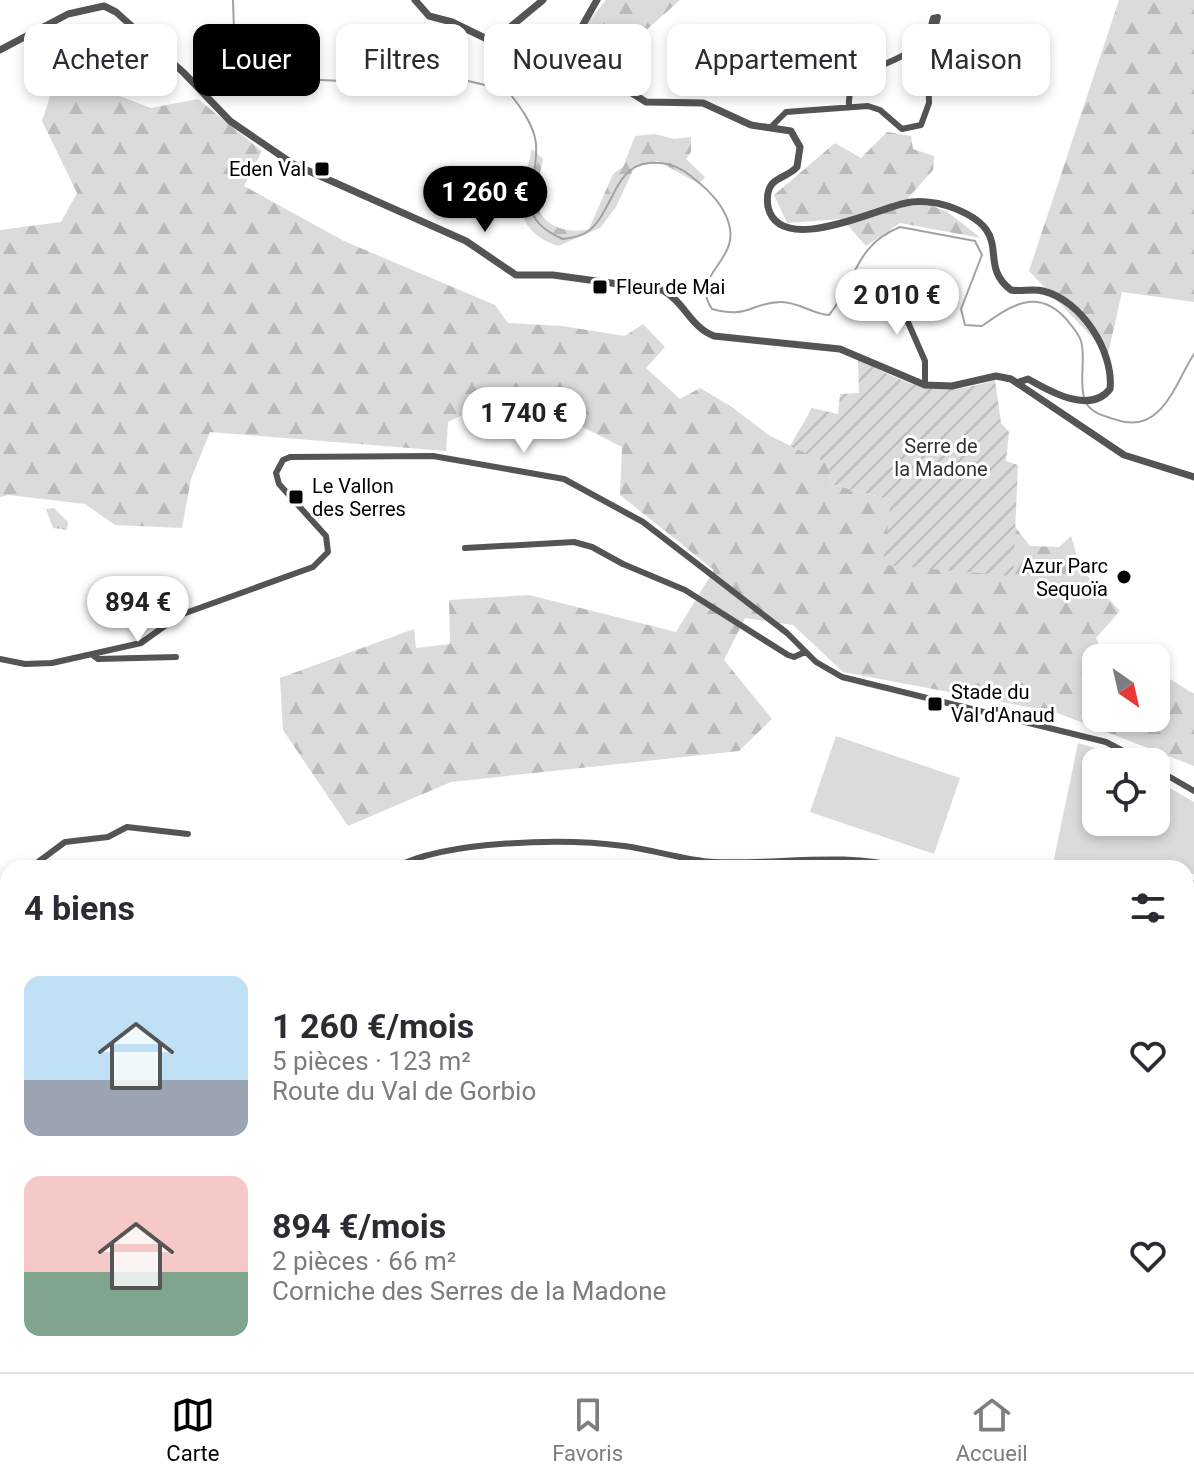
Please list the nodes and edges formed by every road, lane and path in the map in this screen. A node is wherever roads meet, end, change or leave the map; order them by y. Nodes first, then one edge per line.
1 (415, 0) edge
2 (543, 0) edge
3 (597, 0) edge
4 (0, 50) edge
5 (849, 106) junction
6 (772, 126) junction
7 (921, 283) dead end
8 (1019, 382) junction
9 (925, 385) junction
10 (1194, 477) edge
11 (465, 548) dead end
12 (805, 652) junction
13 (94, 656) junction
14 (176, 657) dead end
15 (0, 659) edge
16 (1117, 748) edge
17 (1170, 777) edge
18 (1194, 791) edge
19 (188, 834) dead end
20 (41, 860) edge
21 (416, 860) edge
22 (707, 860) edge

1 - 2 street
3 - 6 street
4 - 9 street
5 - 5 street
5 - 6 street
6 - 8 street
7 - 9 street
8 - 9 street
8 - 10 street
11 - 12 street
12 - 13 street
12 - 16 street
13 - 14 street
13 - 15 street
17 - 18 street
19 - 20 street
21 - 22 street

